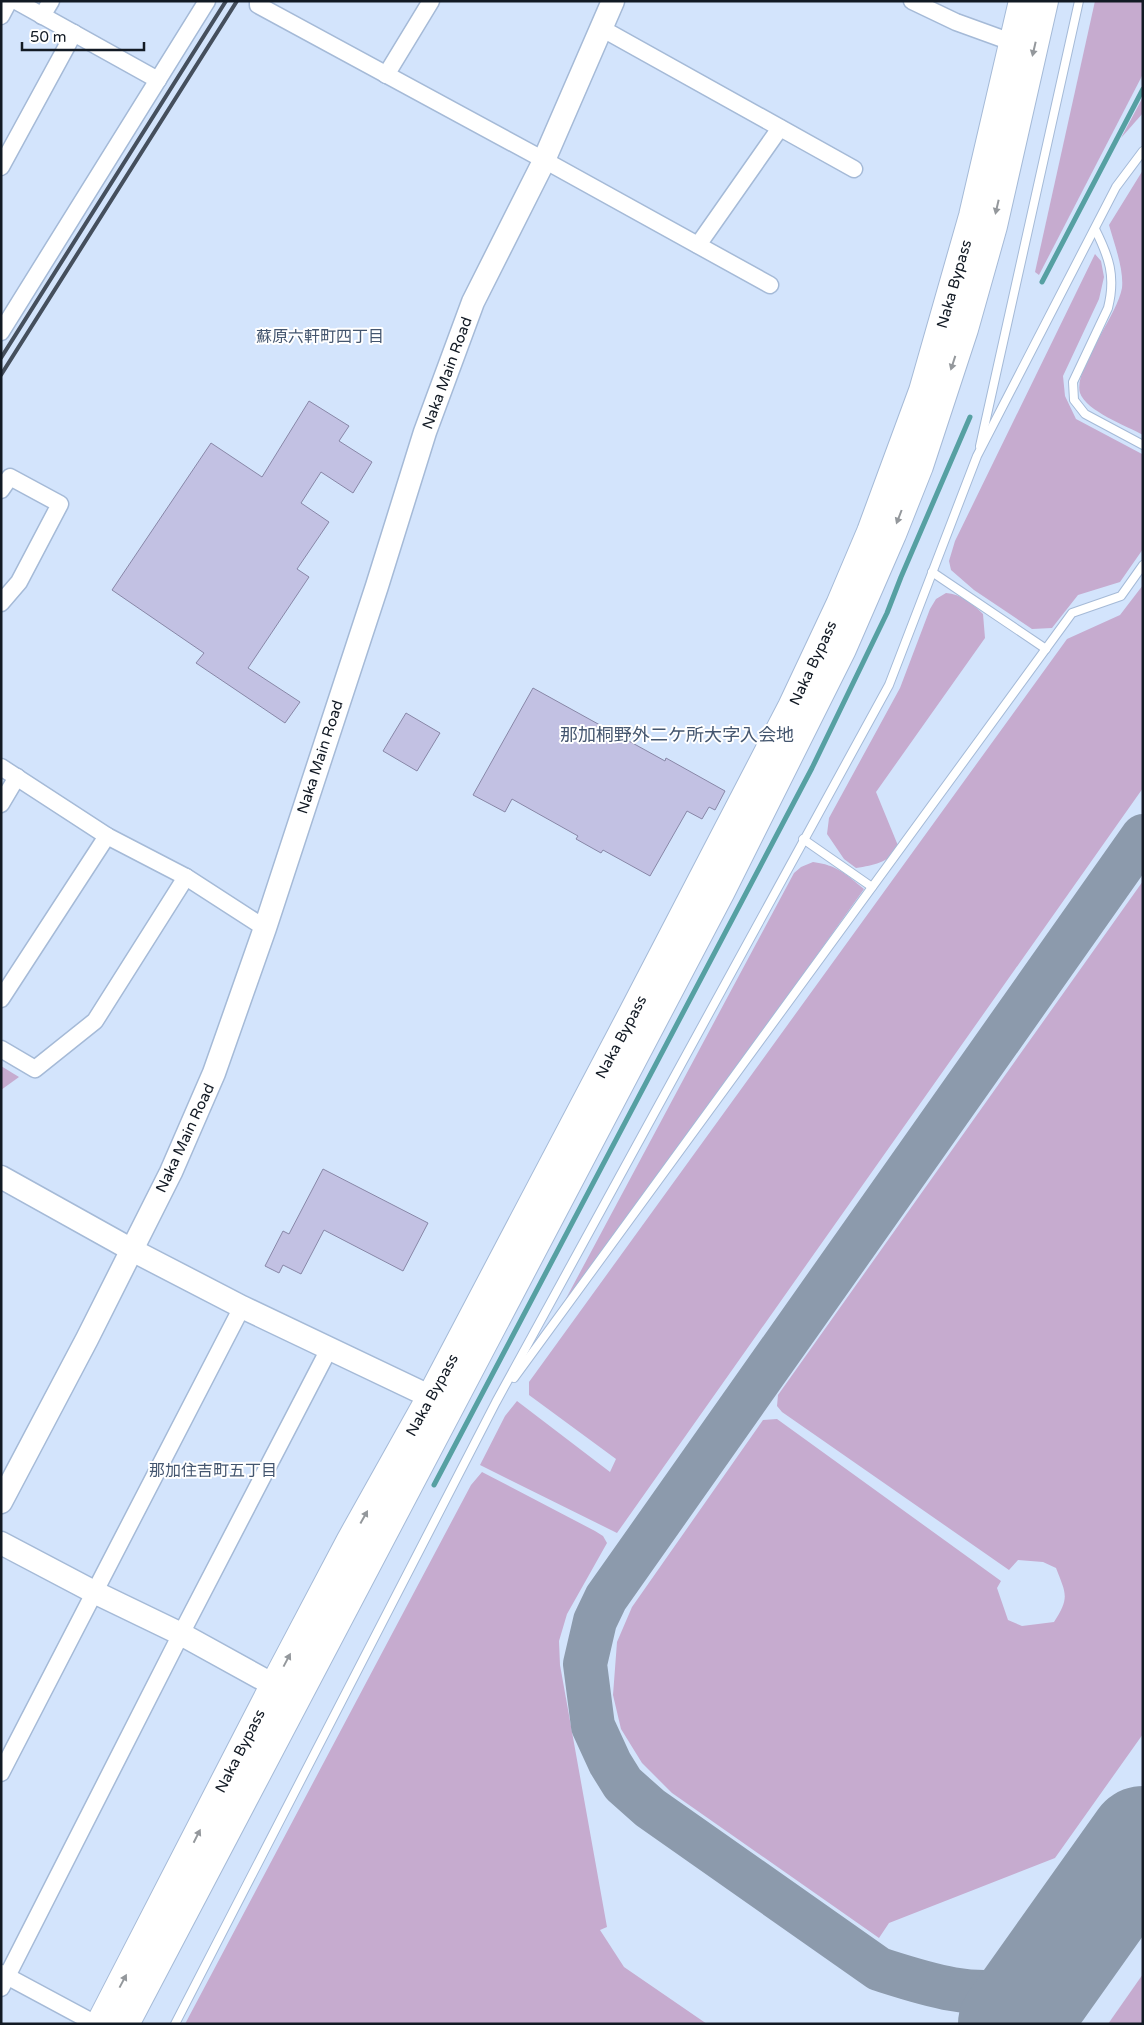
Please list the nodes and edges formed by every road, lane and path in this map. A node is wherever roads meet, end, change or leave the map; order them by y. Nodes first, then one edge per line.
1 (9, 1) edge
2 (16, 1) edge
3 (51, 1) edge
4 (207, 1) edge
5 (258, 1) edge
6 (431, 1) edge
7 (613, 1) edge
8 (912, 1) edge
9 (1023, 1) edge
10 (1044, 1) edge
11 (1079, 1) edge
12 (1, 16) edge
13 (42, 16) junction
14 (601, 28) junction
15 (74, 33) junction
16 (1014, 43) junction
17 (386, 75) junction
18 (158, 80) junction
19 (780, 128) junction
20 (1143, 151) edge
21 (544, 160) junction
22 (1, 167) edge
23 (854, 169) dead end
24 (1095, 229) junction
25 (698, 245) junction
26 (770, 285) dead end
27 (1, 332) edge
28 (1143, 445) edge
29 (977, 456) junction
30 (1, 490) edge
31 (1143, 565) edge
32 (932, 572) junction
33 (1, 603) edge
34 (1046, 649) junction
35 (1, 767) edge
36 (17, 778) junction
37 (1, 804) edge
38 (107, 836) junction
39 (803, 839) junction
40 (186, 877) junction
41 (872, 887) junction
42 (265, 928) junction
43 (1, 999) edge
44 (1, 1049) edge
45 (1, 1177) edge
46 (132, 1250) junction
47 (242, 1307) junction
48 (329, 1349) junction
49 (431, 1397) junction
50 (496, 1402) junction
51 (1, 1502) edge
52 (1, 1543) edge
53 (94, 1592) junction
54 (181, 1634) junction
55 (286, 1691) junction
56 (1, 1773) edge
57 (3, 1979) edge
58 (96, 2024) edge
59 (100, 2024) edge
60 (125, 2024) edge
61 (175, 2024) edge

1 - 12 street
2 - 13 street
3 - 13 street
4 - 18 street
5 - 17 street
6 - 17 street
7 - 14 street, Naka Main Road
8 - 16 street
9 - 16 highway, Naka Bypass
10 -> 55 highway, Naka Bypass
11 - 29 lane
13 - 15 street
14 - 19 street
14 - 21 street, Naka Main Road
15 - 18 street
15 - 22 street
16 - 49 highway, Naka Bypass
17 - 21 street
18 - 27 street
19 - 23 street
19 - 25 street
20 - 24 lane
21 - 25 street
21 - 42 street, Naka Main Road
24 - 28 lane
24 - 29 lane
25 - 26 street
29 - 32 lane
30 - 33 street
31 - 34 lane
32 - 34 lane
32 - 39 lane
34 - 41 lane
35 - 36 street
36 - 37 street
36 - 38 street
38 - 40 street
38 - 43 street
39 - 41 lane
39 - 50 lane
40 - 42 street
40 - 44 street
41 - 50 lane
42 - 46 street, Naka Main Road
45 - 46 street
46 - 47 street
46 - 51 street, Naka Main Road
47 - 48 street
47 - 53 street
48 - 49 street
48 - 54 street
55 -> 49 highway, Naka Bypass
50 - 61 lane
52 - 53 street
53 - 54 street
53 - 56 street
54 - 55 street
54 - 57 street
59 -> 55 highway, Naka Bypass
55 - 60 highway, Naka Bypass
57 - 58 street

